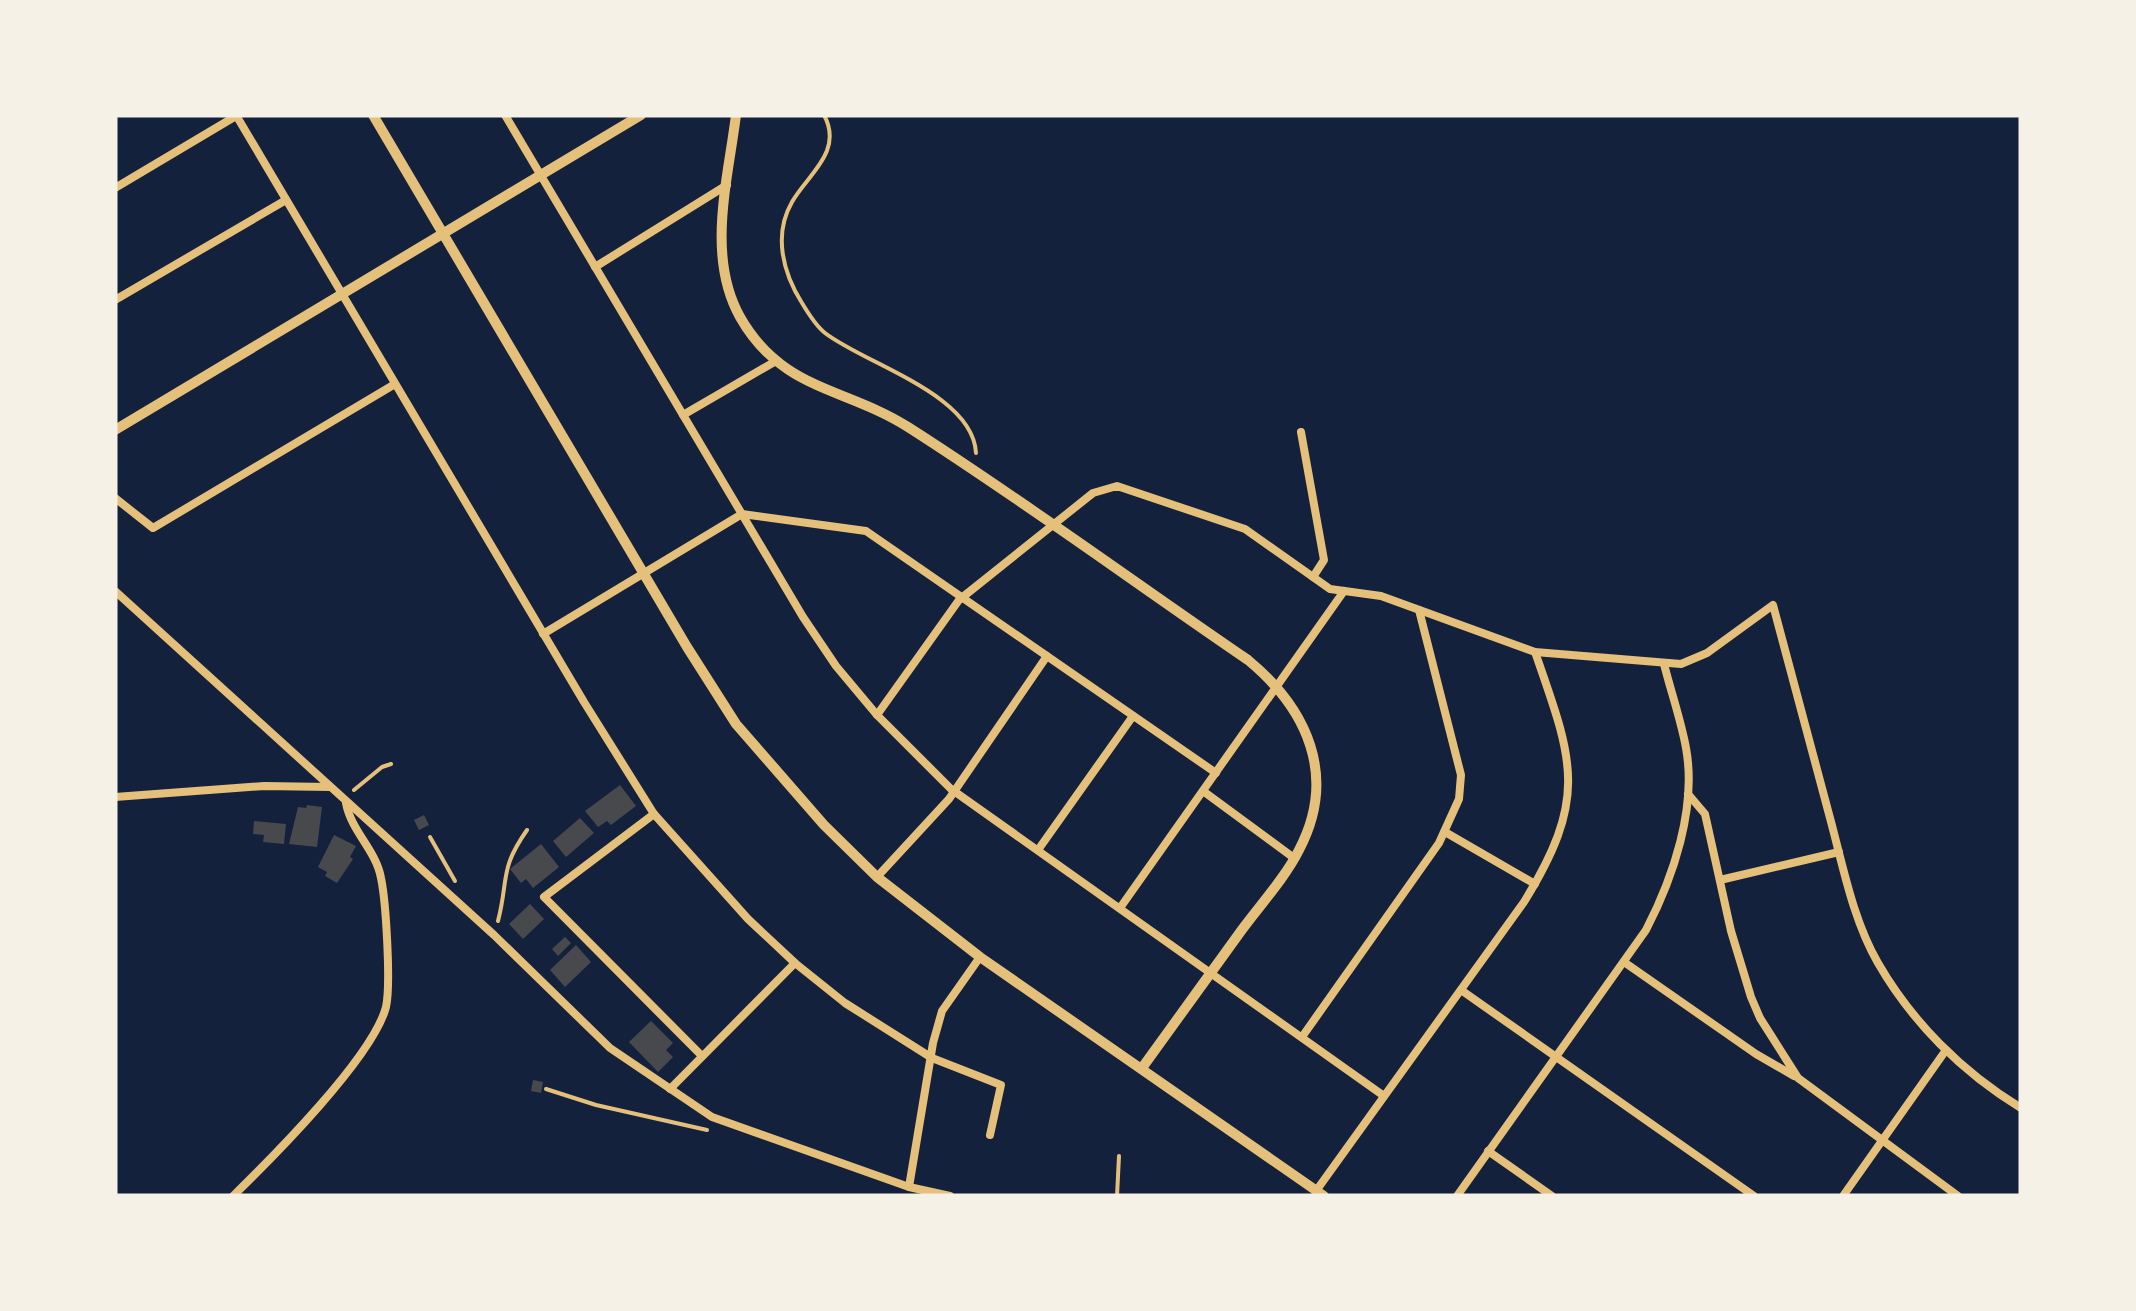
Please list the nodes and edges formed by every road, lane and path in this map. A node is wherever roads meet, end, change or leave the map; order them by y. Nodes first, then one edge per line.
1 (372, 115) edge
2 (505, 115) edge
3 (642, 115) edge
4 (736, 115) edge
5 (824, 115) edge
6 (236, 116) edge
7 (540, 176) junction
8 (728, 185) junction
9 (115, 188) edge
10 (286, 200) junction
11 (443, 234) junction
12 (595, 267) junction
13 (342, 294) junction
14 (115, 300) edge
15 (776, 361) junction
16 (395, 384) junction
17 (683, 415) junction
18 (115, 430) edge
19 (1300, 432) dead end
20 (976, 474) junction
21 (115, 498) edge
22 (742, 514) junction
23 (1052, 526) junction
24 (643, 573) junction
25 (1313, 577) junction
26 (115, 591) edge
27 (1344, 591) junction
28 (962, 598) junction
29 (1420, 610) junction
30 (543, 634) junction
31 (1535, 652) junction
32 (1048, 656) junction
33 (1664, 664) junction
34 (1277, 686) junction
35 (877, 716) junction
36 (1133, 716) junction
37 (391, 764) dead end
38 (1216, 773) junction
39 (330, 787) junction
40 (1203, 790) junction
41 (955, 792) junction
42 (1688, 794) junction
43 (115, 797) edge
44 (344, 801) junction
45 (654, 814) junction
46 (526, 830) dead end
47 (1445, 832) junction
48 (430, 837) dead end
49 (1038, 850) junction
50 (1839, 852) junction
51 (1294, 858) junction
52 (877, 876) junction
53 (1720, 880) junction
54 (455, 881) dead end
55 (1536, 884) junction
56 (1120, 908) junction
57 (488, 914) dead end
58 (980, 957) junction
59 (1624, 962) junction
60 (795, 963) junction
61 (1211, 973) junction
62 (1461, 990) junction
63 (1302, 1038) junction
64 (1946, 1050) junction
65 (701, 1055) junction
66 (1556, 1057) junction
67 (932, 1058) junction
68 (1142, 1068) junction
69 (1798, 1078) junction
70 (546, 1089) dead end
71 (670, 1089) junction
72 (1384, 1096) junction
73 (2021, 1108) edge
74 (746, 1131) junction
75 (990, 1135) dead end
76 (1882, 1140) junction
77 (1488, 1151) junction
78 (1119, 1156) dead end
79 (909, 1187) junction
80 (1320, 1193) edge
81 (233, 1196) edge
82 (950, 1196) edge
83 (1117, 1196) edge
84 (1456, 1196) edge
85 (1552, 1196) edge
86 (1754, 1196) edge
87 (1842, 1196) edge
88 (1958, 1196) edge

1 - 11 street
2 - 7 street
3 - 7 street
4 - 8 street
5 - 20 path
6 - 9 street
6 - 10 street
7 - 11 street
7 - 12 street
8 - 12 street
8 - 15 street
10 - 13 street
10 - 14 street
11 - 13 street
11 - 24 street
12 - 17 street
13 - 16 street
13 - 18 street
15 - 17 street
15 - 20 street
16 - 21 street
16 - 30 street
17 - 22 street
19 - 25 street
20 - 23 street
22 - 24 street
22 - 28 street
22 - 35 street
23 - 25 street
23 - 28 street
23 - 34 street
24 - 30 street
24 - 52 street
25 - 27 street
26 - 39 street
27 - 29 street
27 - 34 street
28 - 32 street
28 - 35 street
29 - 31 street
29 - 47 street
30 - 45 street
31 - 33 street
31 - 55 street
32 - 36 street
32 - 41 street
33 - 42 street
33 - 50 street
34 - 38 street
34 - 51 street
35 - 41 street
36 - 38 street
36 - 49 street
37 - 44 path
38 - 40 street
39 - 43 street
39 - 44 street
40 - 51 street
40 - 56 street
41 - 49 street
41 - 52 street
42 - 53 street
42 - 59 street
44 - 71 street
44 - 81 street
45 - 60 street
45 - 65 street
46 - 57 path
47 - 55 street
47 - 63 street
48 - 54 path
49 - 56 street
50 - 53 street
50 - 64 street
51 - 61 street
52 - 58 street
53 - 69 street
55 - 62 street
56 - 61 street
58 - 67 street
58 - 68 street
59 - 66 street
59 - 69 street
60 - 65 street
60 - 67 street
61 - 63 street
61 - 68 street
62 - 66 street
62 - 72 street
63 - 72 street
64 - 73 street
64 - 76 street
65 - 71 street
66 - 77 street
66 - 86 street
67 - 75 street
67 - 79 street
68 - 80 street
69 - 76 street
70 - 74 path
71 - 74 street
72 - 80 street
74 - 79 street
76 - 87 street
76 - 88 street
77 - 84 street
77 - 85 street
78 - 83 path
79 - 82 street

